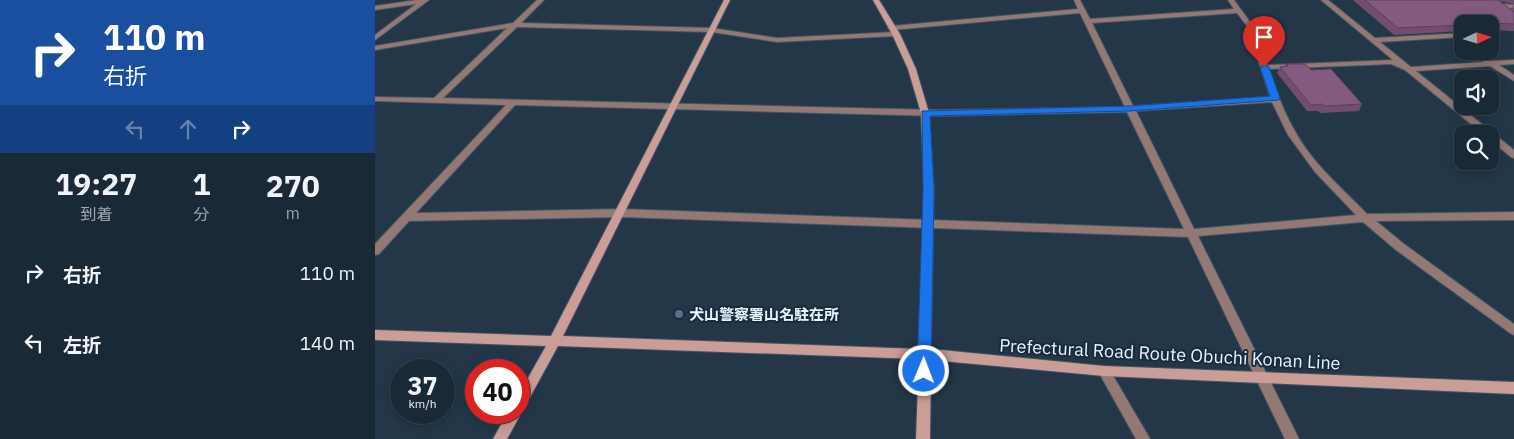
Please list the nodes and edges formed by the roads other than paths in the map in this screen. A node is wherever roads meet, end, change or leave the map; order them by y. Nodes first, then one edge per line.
1 (425, 0) edge
2 (541, 0) edge
3 (727, 0) edge
4 (876, 0) edge
5 (1077, 0) edge
6 (1231, 0) edge
7 (1324, 0) edge
8 (1493, 2) edge
9 (1514, 6) edge
10 (375, 8) edge
11 (1083, 11) junction
12 (1240, 11) junction
13 (1508, 14) edge
14 (1087, 21) junction
15 (515, 25) junction
16 (1427, 29) edge
17 (712, 30) junction
18 (894, 31) junction
19 (1452, 36) edge
20 (1437, 37) junction
21 (375, 38) edge
22 (1374, 40) junction
23 (375, 48) edge
24 (1487, 60) edge
25 (1514, 62) edge
26 (1491, 63) junction
27 (1264, 67) junction
28 (1410, 69) junction
29 (1514, 79) edge
30 (1275, 98) junction
31 (375, 99) edge
32 (437, 100) junction
33 (513, 102) junction
34 (674, 107) junction
35 (1130, 109) junction
36 (925, 113) junction
37 (1478, 125) edge
38 (1499, 142) edge
39 (1514, 154) edge
40 (621, 213) junction
41 (1514, 216) edge
42 (407, 217) junction
43 (1365, 218) junction
44 (927, 225) junction
45 (1190, 233) junction
46 (375, 252) edge
47 (1514, 330) edge
48 (375, 335) edge
49 (555, 342) junction
50 (924, 354) junction
51 (1104, 371) junction
52 (1263, 379) junction
53 (530, 386) edge
54 (1514, 388) edge
55 (508, 424) edge
56 (500, 439) edge
57 (923, 439) edge
58 (1143, 439) edge
59 (1292, 439) edge

1 - 10 street
1 - 21 street
2 - 15 street
3 - 17 street
4 - 18 street
5 - 11 street
6 - 12 street
7 - 22 street
8 - 9 street
8 - 13 street
11 - 14 street
11 - 18 street
12 - 14 street
12 - 27 street
14 - 35 street
15 - 17 street
15 - 23 street
15 - 32 street
16 - 20 street
17 - 18 street
17 - 34 street
18 - 36 street
19 - 20 street
20 - 22 street
22 - 28 street
24 - 26 street
25 - 26 street
26 - 28 street
26 - 29 street
27 - 28 street
27 - 30 street
28 - 37 street
30 - 35 street
30 - 43 street
31 - 32 street
32 - 33 street
33 - 34 street
33 - 42 street
34 - 36 street
34 - 40 street
35 - 36 street
35 - 45 street
36 - 44 street
38 - 39 street
40 - 42 street
40 - 44 street
40 - 49 street
41 - 43 street
42 - 46 street
43 - 45 street
43 - 47 street
44 - 45 street
44 - 50 street
45 - 52 street
48 - 49 street, Prefectural Road Route Obuchi Konan Line
49 - 50 street, Prefectural Road Route Obuchi Konan Line
49 - 53 street
50 - 51 street, Prefectural Road Route Obuchi Konan Line
50 - 57 street
51 - 52 street, Prefectural Road Route Obuchi Konan Line
51 - 58 street
52 - 54 street, Prefectural Road Route Obuchi Konan Line
52 - 59 street
55 - 56 street

